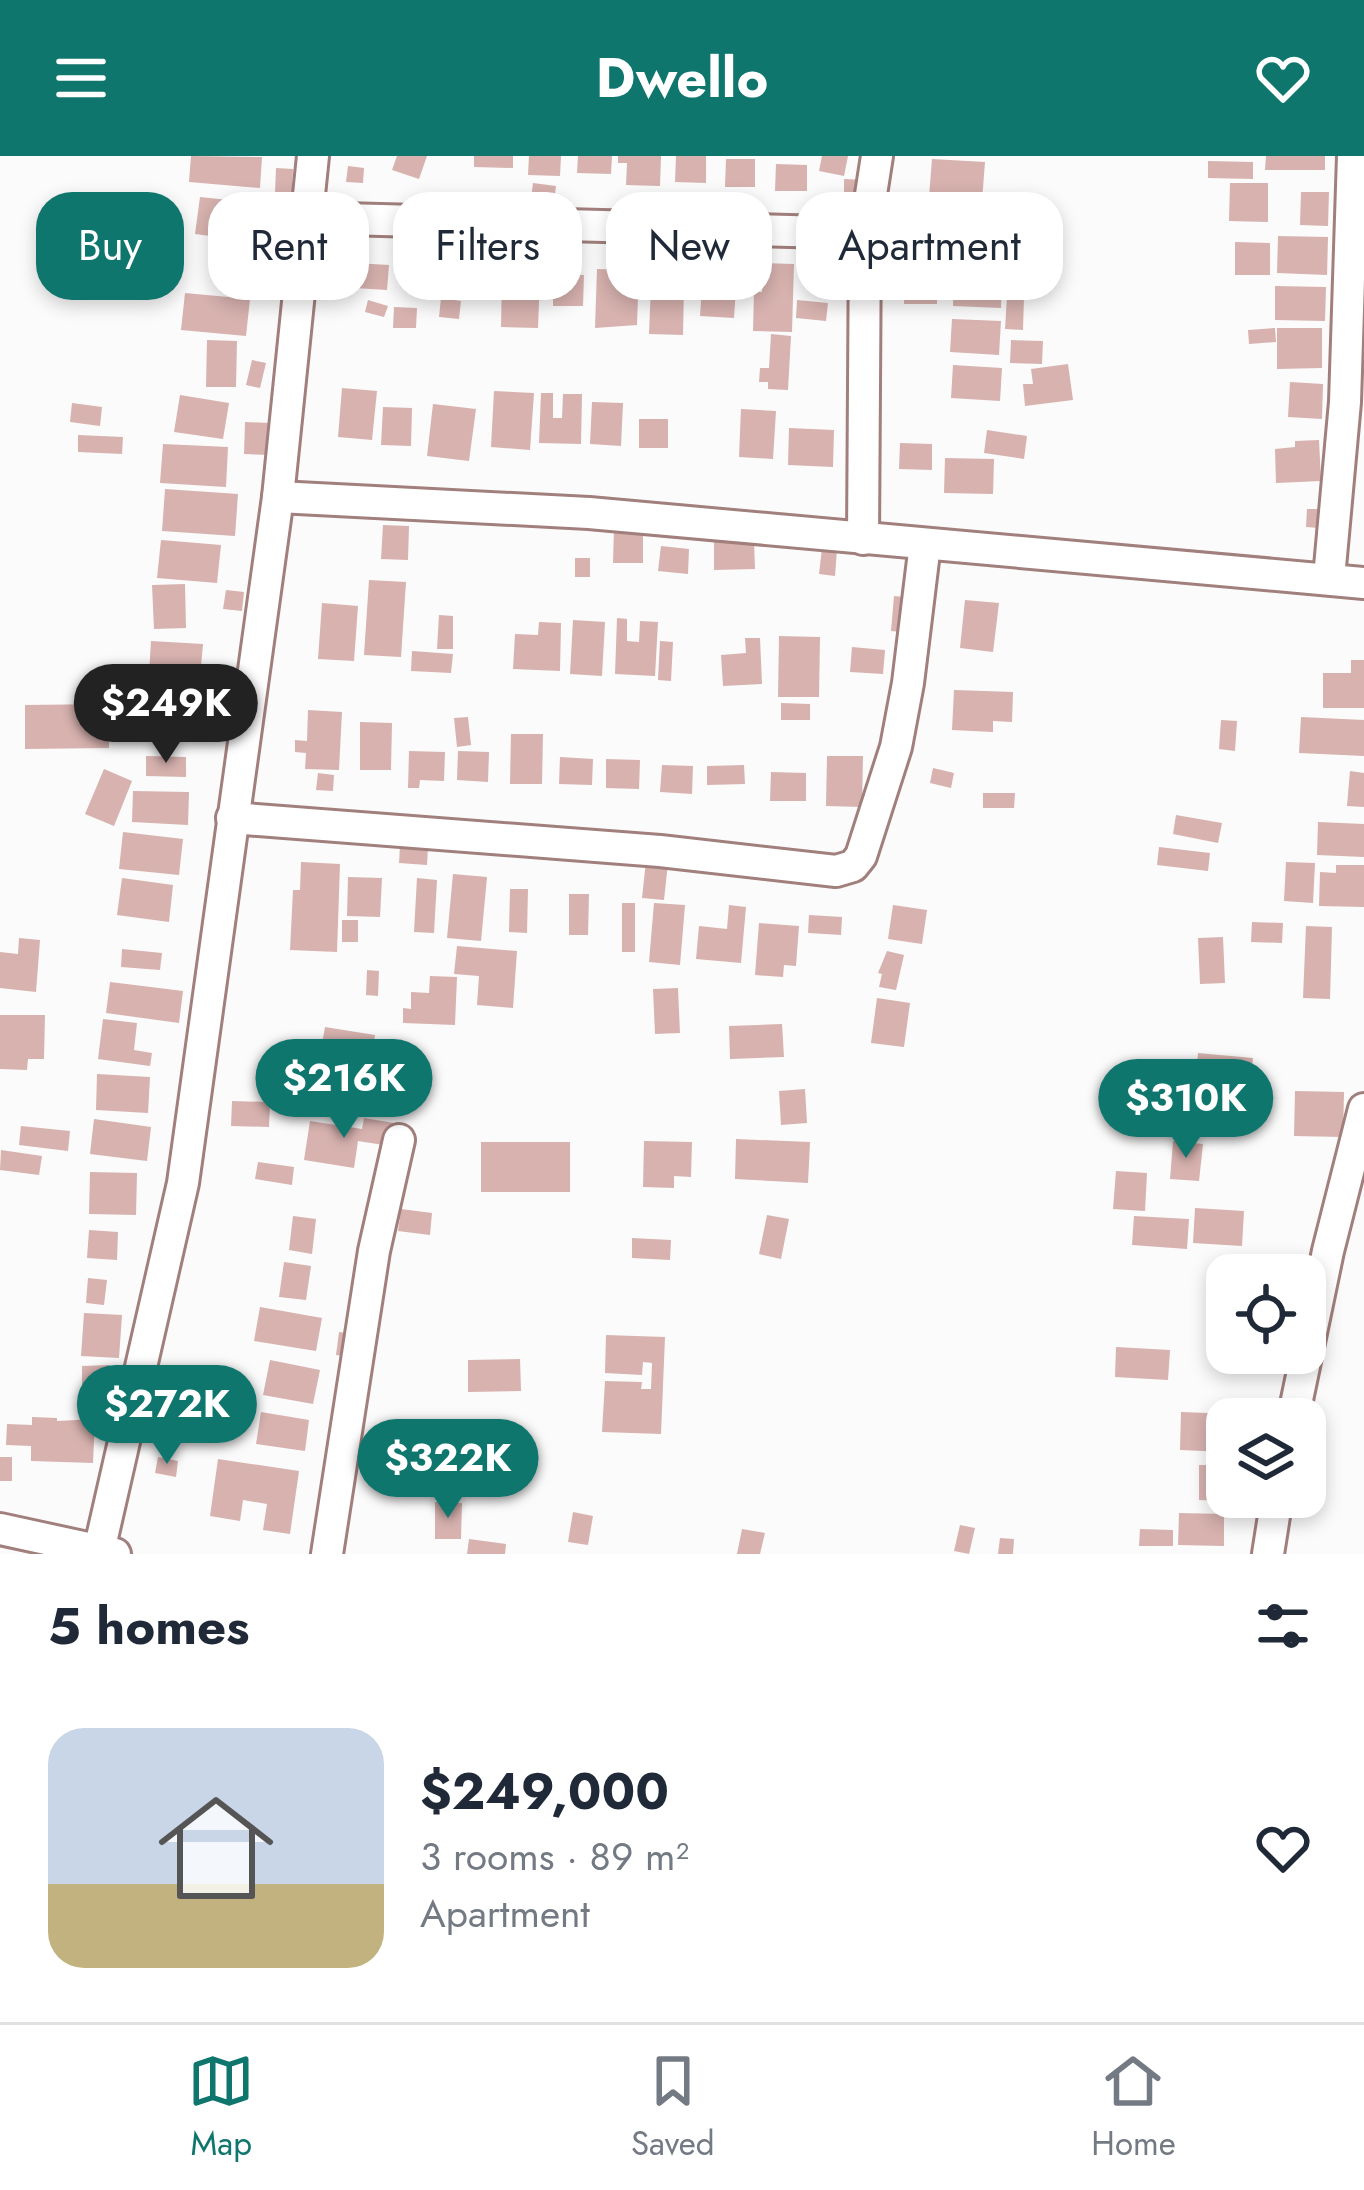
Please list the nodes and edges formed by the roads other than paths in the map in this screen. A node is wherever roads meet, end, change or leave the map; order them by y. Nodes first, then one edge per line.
1 (313, 156) edge
2 (877, 156) edge
3 (1353, 156) edge
4 (310, 192) edge
5 (871, 192) edge
6 (369, 220) edge
7 (796, 231) edge
8 (298, 300) edge
9 (864, 300) edge
10 (278, 497) junction
11 (862, 539) junction
12 (925, 544) junction
13 (1329, 578) junction
14 (1364, 583) edge
15 (232, 818) junction
16 (1364, 1109) edge
17 (399, 1140) dead end
18 (1297, 1398) edge
19 (1273, 1518) edge
20 (0, 1529) edge
21 (107, 1552) edge
22 (327, 1554) edge
23 (1268, 1554) edge

1 - 4 street
2 - 5 street
3 - 13 street
6 - 7 street
8 - 10 street
9 - 11 street
10 - 11 street
10 - 15 street
11 - 12 street
12 - 13 street
12 - 15 street
13 - 14 street
15 - 21 street
16 - 18 street
17 - 22 street
19 - 23 street
20 - 21 street

